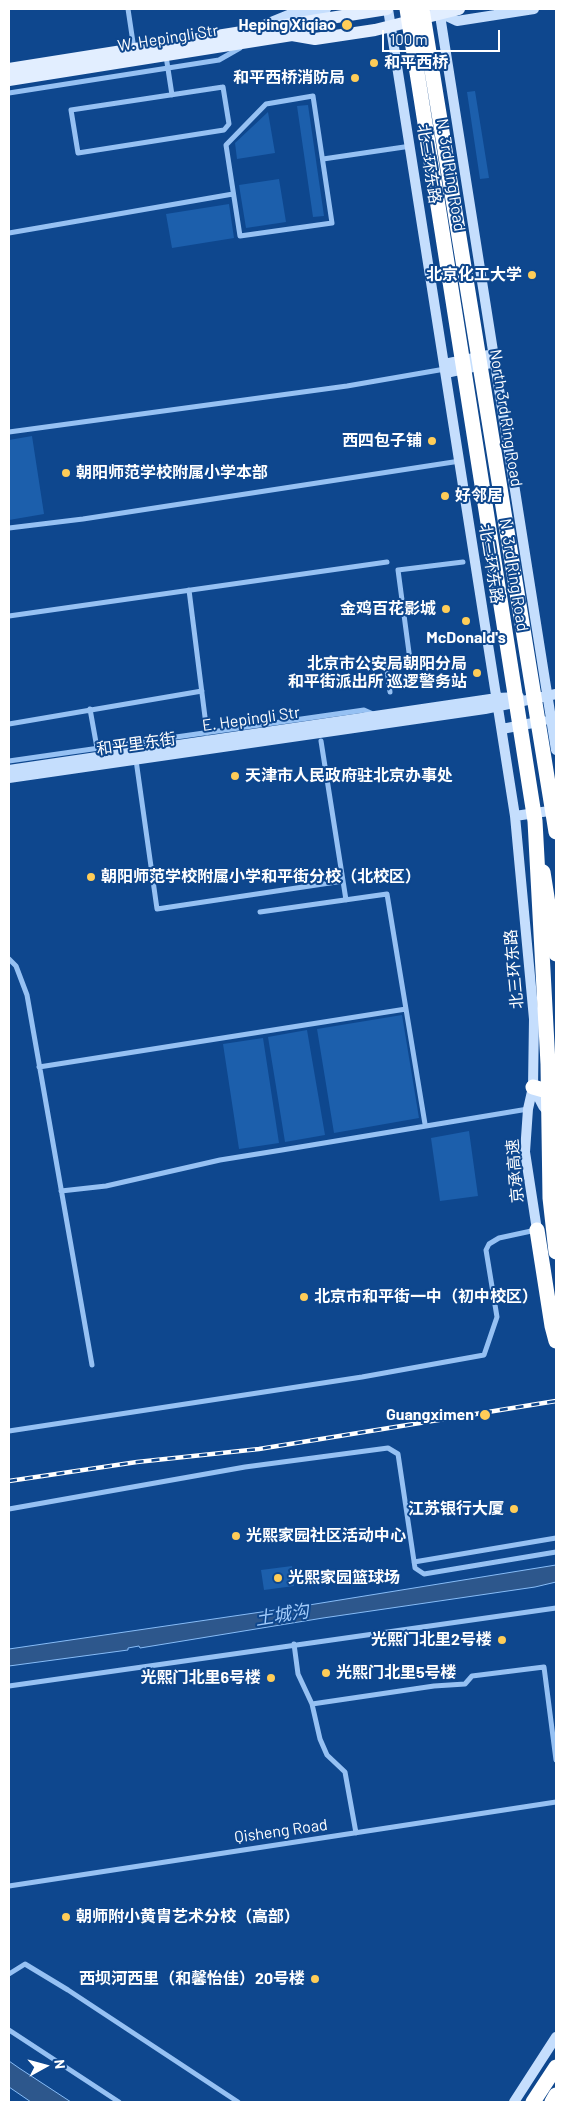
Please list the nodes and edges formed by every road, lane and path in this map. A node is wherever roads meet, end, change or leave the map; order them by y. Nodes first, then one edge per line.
1 (128, 9) edge
2 (326, 9) edge
3 (388, 9) edge
4 (407, 9) edge
5 (459, 9) edge
6 (534, 9) edge
7 (432, 11) edge
8 (391, 27) junction
9 (250, 36) junction
10 (434, 48) junction
11 (134, 49) junction
12 (395, 53) junction
13 (166, 54) junction
14 (9, 69) edge
15 (9, 80) edge
16 (9, 93) edge
17 (172, 95) junction
18 (460, 139) junction
19 (411, 146) junction
20 (322, 159) junction
21 (233, 194) junction
22 (9, 233) edge
23 (494, 358) junction
24 (445, 369) junction
25 (9, 432) edge
26 (460, 461) junction
27 (9, 528) edge
28 (387, 562) dead end
29 (463, 562) dead end
30 (189, 590) junction
31 (9, 616) edge
32 (202, 691) junction
33 (390, 692) dead end
34 (552, 695) edge
35 (498, 702) junction
36 (90, 709) junction
37 (378, 716) junction
38 (551, 720) junction
39 (9, 724) edge
40 (502, 729) junction
41 (207, 732) junction
42 (321, 741) dead end
43 (97, 748) junction
44 (556, 750) edge
45 (9, 760) edge
46 (136, 760) junction
47 (9, 770) edge
48 (9, 778) edge
49 (556, 810) edge
50 (515, 816) junction
51 (535, 821) junction
52 (556, 833) edge
53 (343, 881) junction
54 (346, 900) junction
55 (260, 912) dead end
56 (556, 954) edge
57 (9, 959) edge
58 (406, 1009) junction
59 (39, 1067) junction
60 (533, 1087) junction
61 (556, 1096) edge
62 (543, 1106) junction
63 (528, 1109) junction
64 (556, 1119) edge
65 (425, 1124) junction
66 (61, 1191) junction
67 (537, 1230) junction
68 (556, 1252) edge
69 (556, 1341) edge
70 (92, 1365) dead end
71 (9, 1431) edge
72 (9, 1509) edge
73 (556, 1538) edge
74 (556, 1552) edge
75 (414, 1562) junction
76 (556, 1608) edge
77 (294, 1644) junction
78 (9, 1686) edge
79 (312, 1704) junction
80 (556, 1760) edge
81 (556, 1802) edge
82 (356, 1833) junction
83 (9, 1886) edge
84 (9, 1974) edge
85 (9, 2030) edge
86 (556, 2037) edge
87 (556, 2066) edge
88 (556, 2096) edge
89 (119, 2102) edge
90 (238, 2102) edge
91 (514, 2102) edge
92 (533, 2102) edge
93 (552, 2102) edge

1 - 11 street
2 - 9 street
3 - 8 street, 北三环东路
3 - 9 main road, W. Hepingli Str
4 - 51 highway, N. 3rd Ring Road, bridge
5 - 7 main road, W. Hepingli Str
6 - 7 street
7 - 8 main road, W. Hepingli Str
7 - 10 street
7 - 18 street
7 - 52 highway, North 3rd Ring Road, bridge
8 - 9 main road, W. Hepingli Str
8 - 12 street, 北三环东路
9 - 11 main road, W. Hepingli Str
9 - 13 main road, W. Hepingli Str
9 - 16 street
10 - 12 street
10 - 18 street
11 - 14 main road, W. Hepingli Str
12 - 19 street, 北三环东路
13 - 15 main road, W. Hepingli Str
13 - 17 street
17 - 17 street
18 - 23 street
19 - 20 street
19 - 24 street, 北三环东路
20 - 21 street
20 - 21 street
21 - 22 street
23 - 24 street
23 - 34 street
24 - 25 street
24 - 26 street, 北三环东路
26 - 27 street
26 - 35 street, 北三环东路
28 - 30 street
29 - 33 street
30 - 31 street
30 - 32 street
32 - 36 street
32 - 41 street
34 - 35 street
34 - 38 street
35 - 37 street, E. Hepingli Str
35 - 40 street, 北三环东路
35 - 46 street, E. Hepingli Str
36 - 39 street
36 - 43 street
37 - 41 street
37 - 47 street, E. Hepingli Str
38 - 40 street
38 - 44 street
40 - 50 street, 北三环东路
41 - 43 street
42 - 53 street
43 - 45 street
46 - 48 street, 和平里东街
46 - 53 street
49 - 50 street
50 - 60 street, 北三环东路
51 - 56 highway
51 - 68 highway, bridge
53 - 54 street
54 - 55 street
54 - 58 street
57 - 59 street
58 - 59 street
58 - 65 street
59 - 66 street
60 - 61 highway
60 - 62 street, 北三环东路
60 - 63 street, 京承高速
62 - 63 street
62 - 64 street, 北三环东路
63 - 65 street
63 - 67 street, 京承高速
65 - 66 street
66 - 70 street
67 - 69 highway
67 - 71 street
72 - 75 street
73 - 75 street
74 - 75 street
76 - 77 street
77 - 78 street
77 - 79 street
79 - 80 street
79 - 82 street
81 - 82 street, Qisheng Road
82 - 83 street, Qisheng Road
84 - 90 street
85 - 89 street
86 - 91 street
87 - 92 highway
88 - 93 highway

